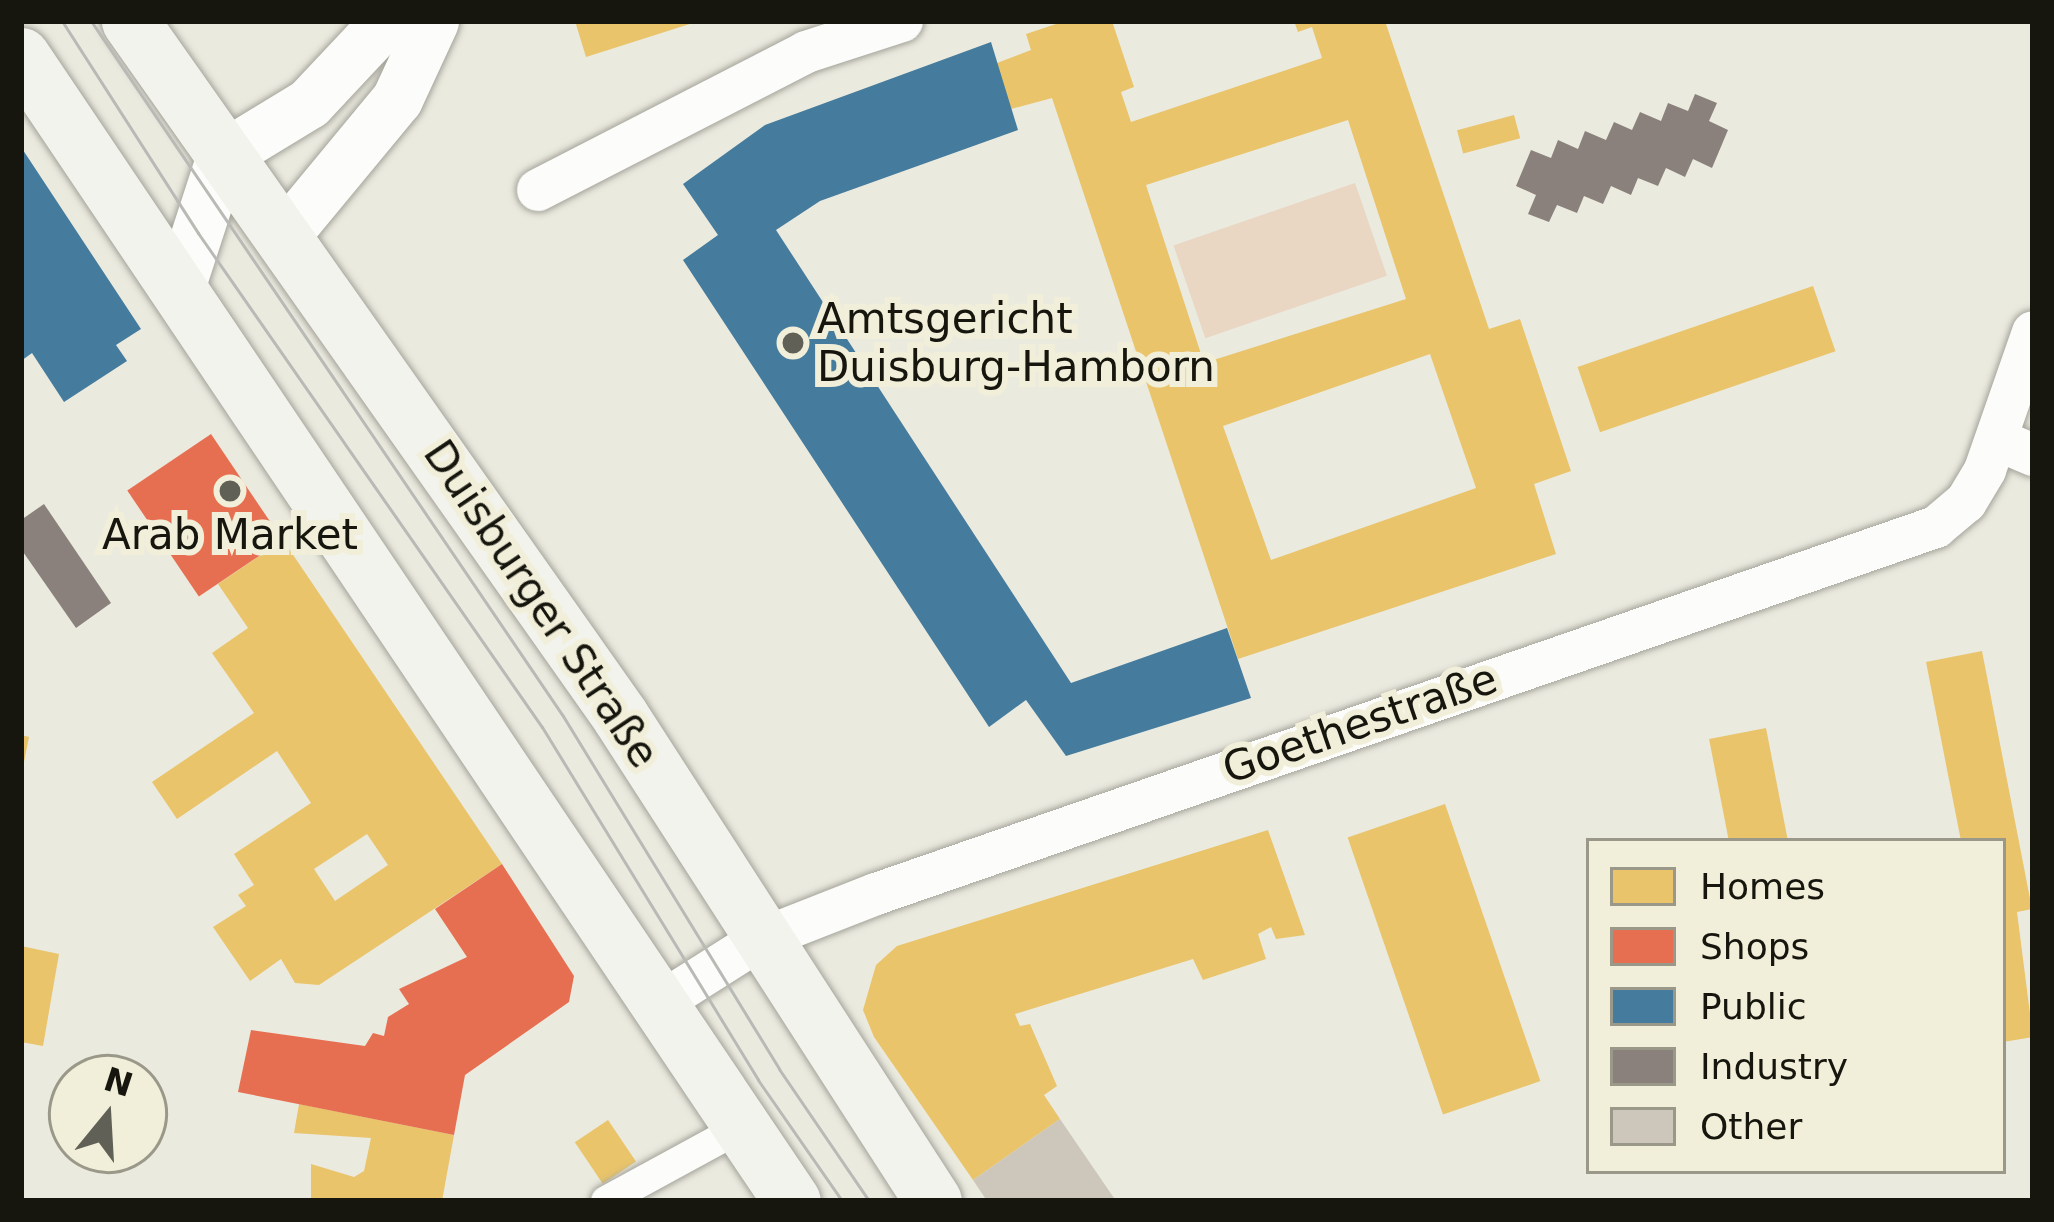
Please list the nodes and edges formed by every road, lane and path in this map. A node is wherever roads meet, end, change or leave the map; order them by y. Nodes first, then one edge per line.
1 (130, 21) edge
2 (386, 21) edge
3 (433, 21) edge
4 (902, 21) edge
5 (21, 56) edge
6 (222, 156) junction
7 (538, 190) dead end
8 (282, 238) junction
9 (179, 288) junction
10 (2033, 332) edge
11 (2016, 448) edge
12 (761, 939) junction
13 (659, 1003) junction
14 (742, 1127) junction
15 (606, 1201) edge
16 (792, 1201) edge
17 (933, 1201) edge

1 - 6 main road, Duisburger Straße
2 - 6 street
3 - 8 street
4 - 7 street
5 - 9 main road
6 - 8 main road, Duisburger Straße
6 - 9 street
8 - 12 main road, Duisburger Straße
9 - 13 main road
10 - 11 street, Goethestraße
11 - 12 street, Goethestraße
12 - 13 street, Goethestraße
12 - 17 main road, Duisburger Straße
13 - 14 main road
14 - 15 street
14 - 16 main road

